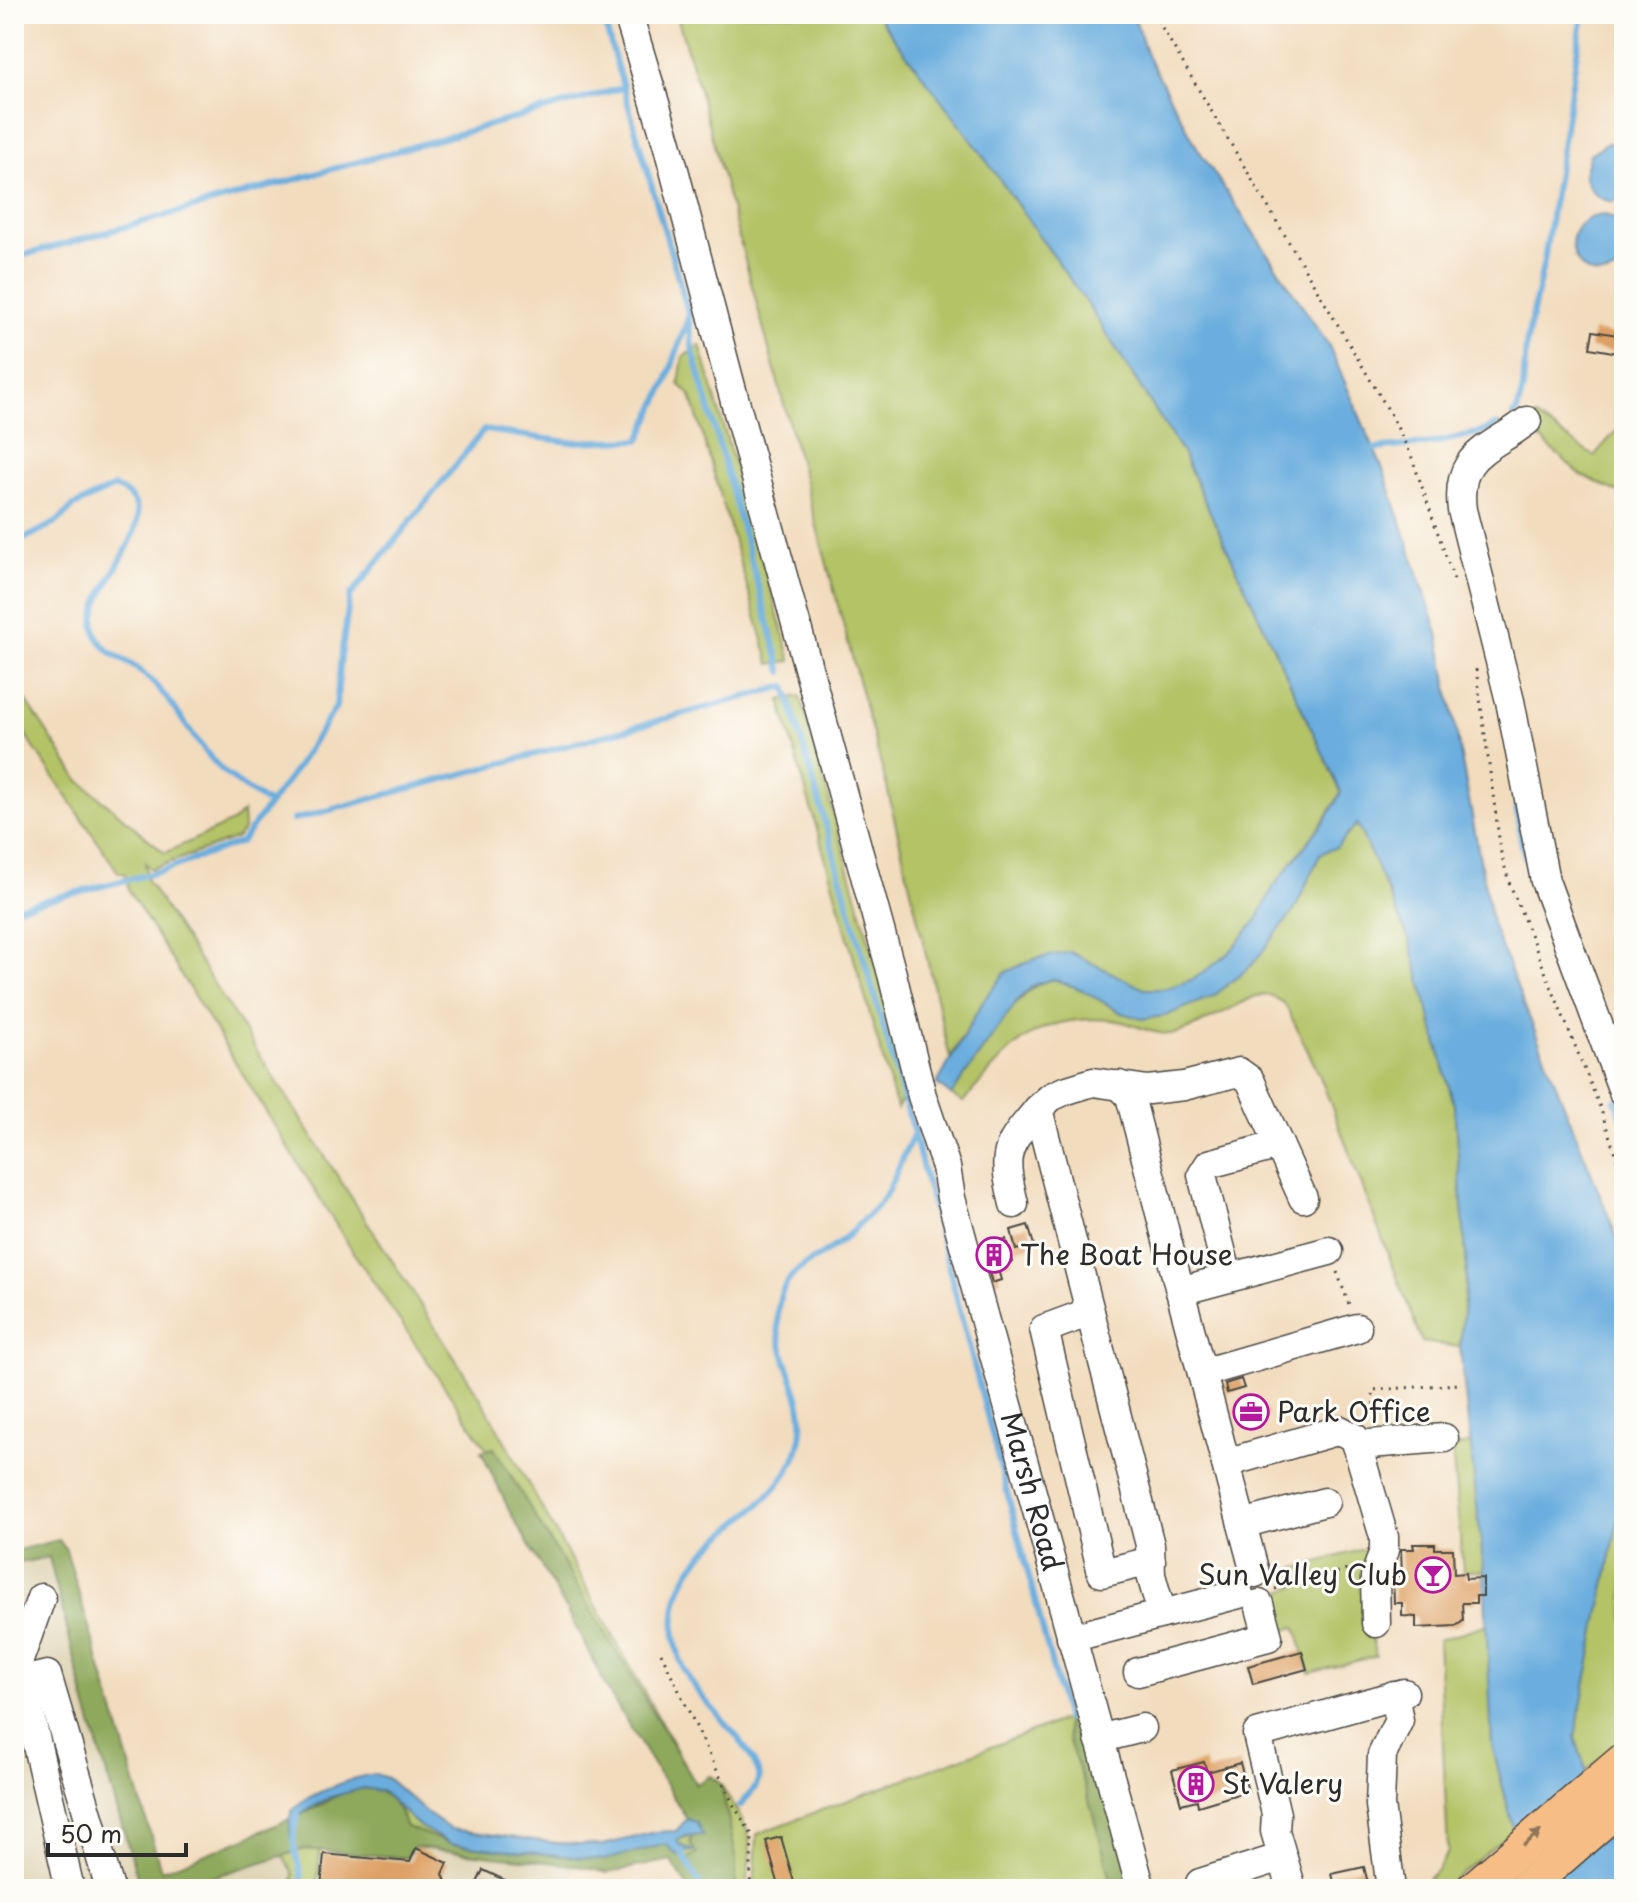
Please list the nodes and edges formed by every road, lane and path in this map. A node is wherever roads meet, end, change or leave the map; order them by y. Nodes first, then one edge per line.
1 (628, 14) edge
2 (1154, 14) edge
3 (1527, 421) dead end
4 (1410, 453) dead end
5 (1119, 1085) junction
6 (1624, 1094) edge
7 (1038, 1109) junction
8 (1279, 1145) junction
9 (1303, 1198) dead end
10 (1014, 1204) dead end
11 (1329, 1251) dead end
12 (1228, 1277) junction
13 (1180, 1291) junction
14 (1090, 1312) junction
15 (1357, 1328) dead end
16 (1202, 1373) junction
17 (1459, 1384) dead end
18 (1349, 1438) junction
19 (1444, 1438) dead end
20 (1226, 1463) junction
21 (1325, 1502) dead end
22 (1242, 1524) junction
23 (1151, 1561) junction
24 (1380, 1562) junction
25 (1256, 1590) junction
26 (41, 1598) dead end
27 (1162, 1614) junction
28 (1376, 1623) dead end
29 (1071, 1638) junction
30 (661, 1653) dead end
31 (18, 1667) edge
32 (1138, 1672) dead end
33 (1142, 1728) dead end
34 (1099, 1739) junction
35 (1624, 1760) edge
36 (1624, 1803) edge
37 (1282, 1857) junction
38 (70, 1889) edge
39 (110, 1889) edge
40 (750, 1889) edge
41 (1141, 1889) edge
42 (1202, 1889) edge
43 (1292, 1889) edge
44 (1391, 1889) edge
45 (1473, 1889) edge
46 (1525, 1889) edge

1 - 29 street, Marsh Road
2 - 4 path
3 - 6 street
5 - 7 street
5 - 8 street
5 - 13 street
7 - 10 street
7 - 14 street
8 - 9 street
8 - 12 street
11 - 12 street
12 - 13 street
13 - 16 street
14 - 23 street
14 - 23 street
15 - 16 street
16 - 20 street
17 - 18 path
18 - 19 street
18 - 20 street
18 - 24 street
20 - 22 street
21 - 22 street
22 - 25 street
23 - 27 street
24 - 25 path
24 - 28 street
25 - 27 street
25 - 32 street
26 - 31 street
27 - 29 street
29 - 34 street, Marsh Road
30 - 40 path
31 - 38 street
31 - 39 street
33 - 34 street
34 - 41 street, Marsh Road
45 -> 35 main road
36 - 46 main road
37 - 42 street
37 - 43 street
37 - 44 street

